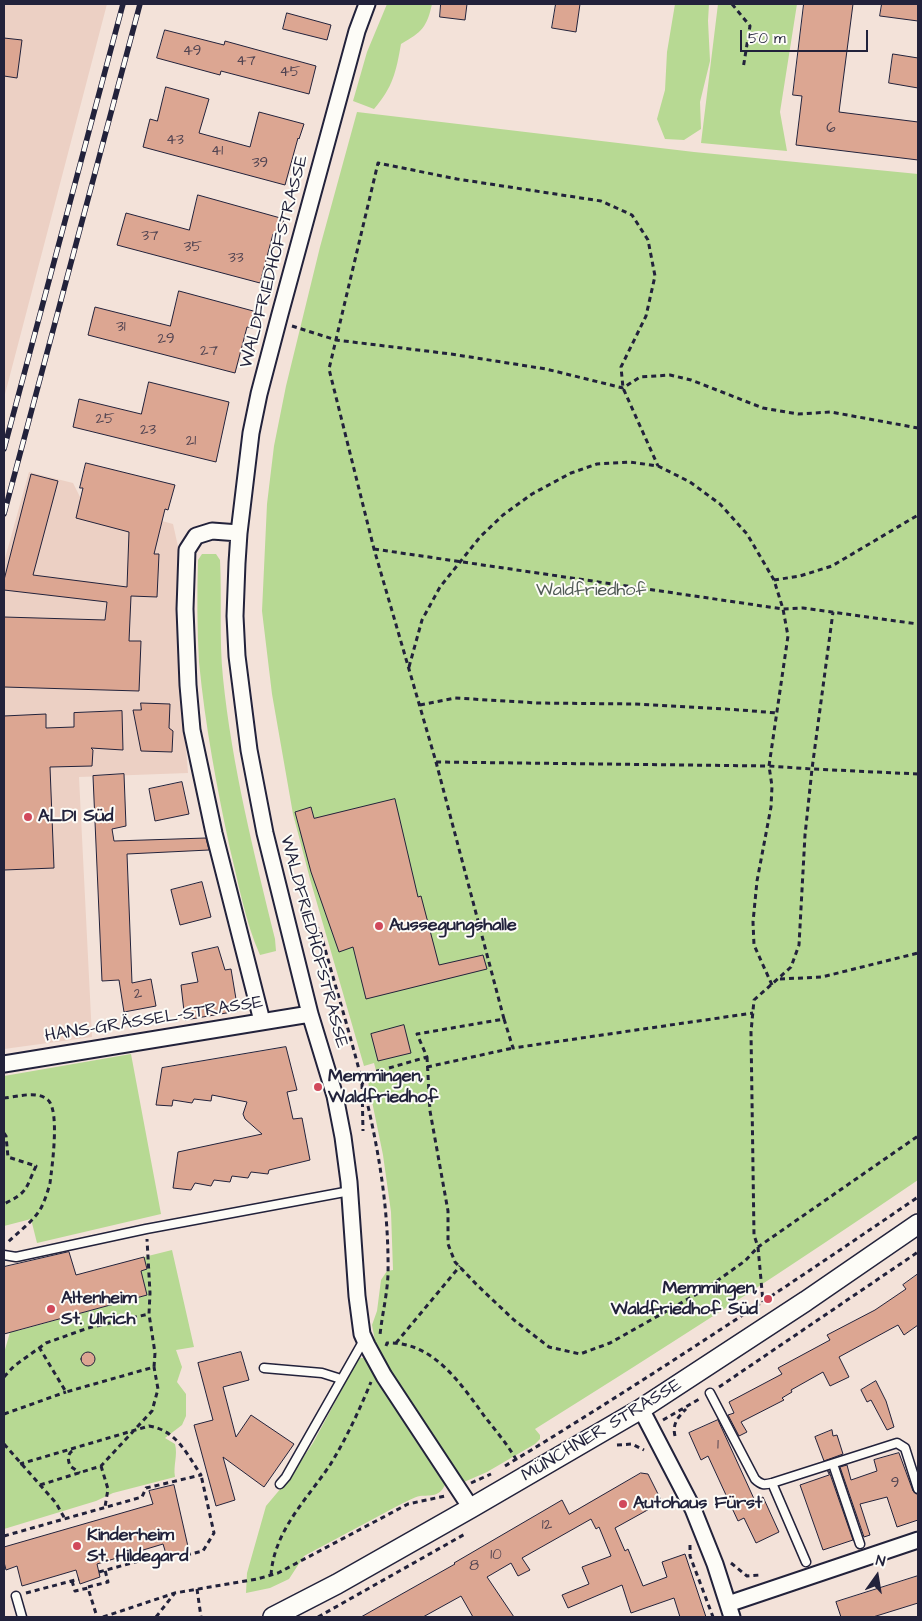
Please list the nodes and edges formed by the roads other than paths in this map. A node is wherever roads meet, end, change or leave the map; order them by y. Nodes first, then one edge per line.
1 (367, 4) edge
2 (239, 533) junction
3 (310, 1014) junction
4 (262, 1022) junction
5 (4, 1064) edge
6 (350, 1191) junction
7 (918, 1224) edge
8 (4, 1255) edge
9 (364, 1340) junction
10 (264, 1368) dead end
11 (341, 1379) junction
12 (710, 1393) dead end
13 (641, 1409) junction
14 (833, 1464) junction
15 (772, 1483) junction
16 (280, 1484) dead end
17 (918, 1489) edge
18 (471, 1508) junction
19 (918, 1540) edge
20 (860, 1544) dead end
21 (806, 1562) dead end
22 (16, 1596) road end
23 (730, 1610) edge
24 (22, 1617) edge
25 (273, 1617) edge

1 - 2 street, WALDFRIEDHOFSTRASSE
2 - 3 street, WALDFRIEDHOFSTRASSE
2 - 4 street
3 - 4 street, HANS-GRÄSSEL-STRASSE
3 - 6 street, WALDFRIEDHOFSTRASSE
4 - 5 street, HANS-GRÄSSEL-STRASSE
6 - 8 lane
6 - 9 street, WALDFRIEDHOFSTRASSE
7 - 13 street, MÜNCHNER STRASSE
9 - 11 lane
9 - 18 street, WALDFRIEDHOFSTRASSE
10 - 11 lane
11 - 16 lane
12 - 15 lane
13 - 18 street, MÜNCHNER STRASSE
13 - 23 street
14 - 15 lane
14 - 17 lane
14 - 20 lane
15 - 21 lane
18 - 25 street, MÜNCHNER STRASSE
19 - 23 street
22 - 24 lane

